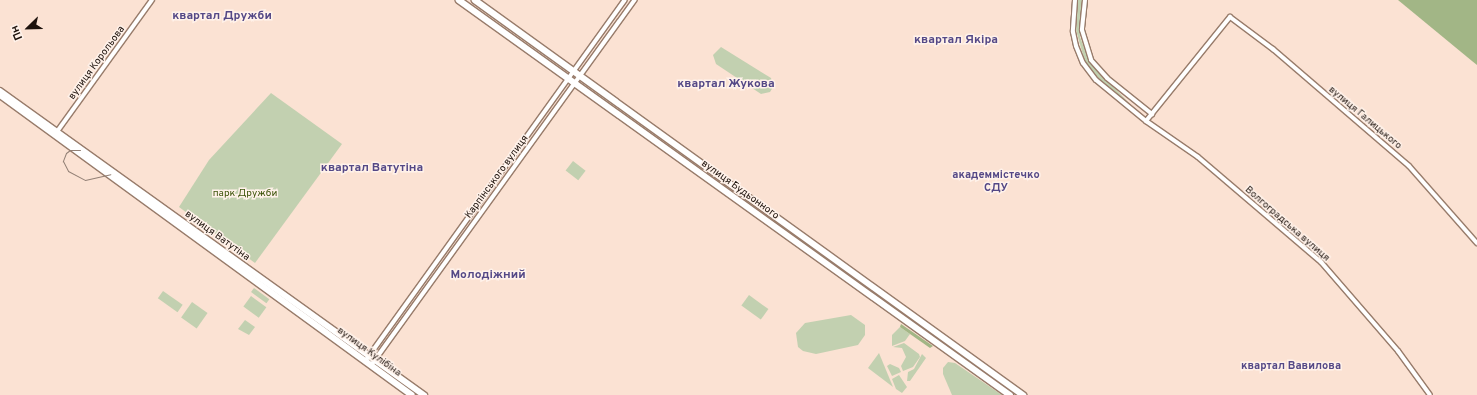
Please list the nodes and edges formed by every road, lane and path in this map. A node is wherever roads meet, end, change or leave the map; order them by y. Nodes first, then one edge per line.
1 (152, 0) edge
2 (459, 0) edge
3 (475, 0) edge
4 (625, 0) edge
5 (635, 0) edge
6 (1075, 0) edge
7 (1085, 0) edge
8 (574, 71) junction
9 (581, 75) junction
10 (569, 78) junction
11 (575, 83) junction
12 (0, 91) edge
13 (0, 95) edge
14 (1152, 114) junction
15 (1146, 121) junction
16 (56, 133) junction
17 (1477, 242) edge
18 (869, 285) junction
19 (864, 291) junction
20 (315, 325) joint
21 (370, 355) junction
22 (376, 358) junction
23 (366, 360) junction
24 (372, 364) junction
25 (412, 395) edge
26 (424, 395) edge
27 (1010, 395) edge
28 (1023, 395) edge
29 (1430, 395) edge

1 - 16 street, вулиця Корольова
2 - 10 main road, вулиця Будьонного
3 - 8 main road, вулиця Будьонного
4 - 8 street, Карпінського вулиця
5 - 9 street, Карпінського вулиця
6 - 15 street, Волгоградська вулиця
7 - 14 street
8 - 9 main road, вулиця Будьонного
8 - 10 street, Карпінського вулиця
9 - 11 street, Карпінського вулиця
9 - 18 main road, вулиця Будьонного
10 - 11 main road, вулиця Будьонного
10 - 21 street, Карпінського вулиця
11 - 19 main road, вулиця Будьонного
11 - 22 street, Карпінського вулиця
12 - 16 main road, вулиця Ватутіна
13 - 16 main road, вулиця Ватутіна
14 - 15 street
14 - 17 street, вулиця Галицького
15 - 29 street, Волгоградська вулиця
16 - 20 main road, вулиця Ватутіна
16 - 21 main road, вулиця Ватутіна
18 - 19 main road
18 - 28 main road, вулиця Будьонного
19 - 27 main road, вулиця Будьонного
20 - 23 main road, вулиця Кулібіна
21 - 22 main road, вулиця Ватутіна
21 - 23 street, Карпінського вулиця
22 - 24 street, Карпінського вулиця
22 - 26 main road, вулиця Ватутіна
23 - 24 main road, вулиця Кулібіна
24 - 25 main road, вулиця Кулібіна

